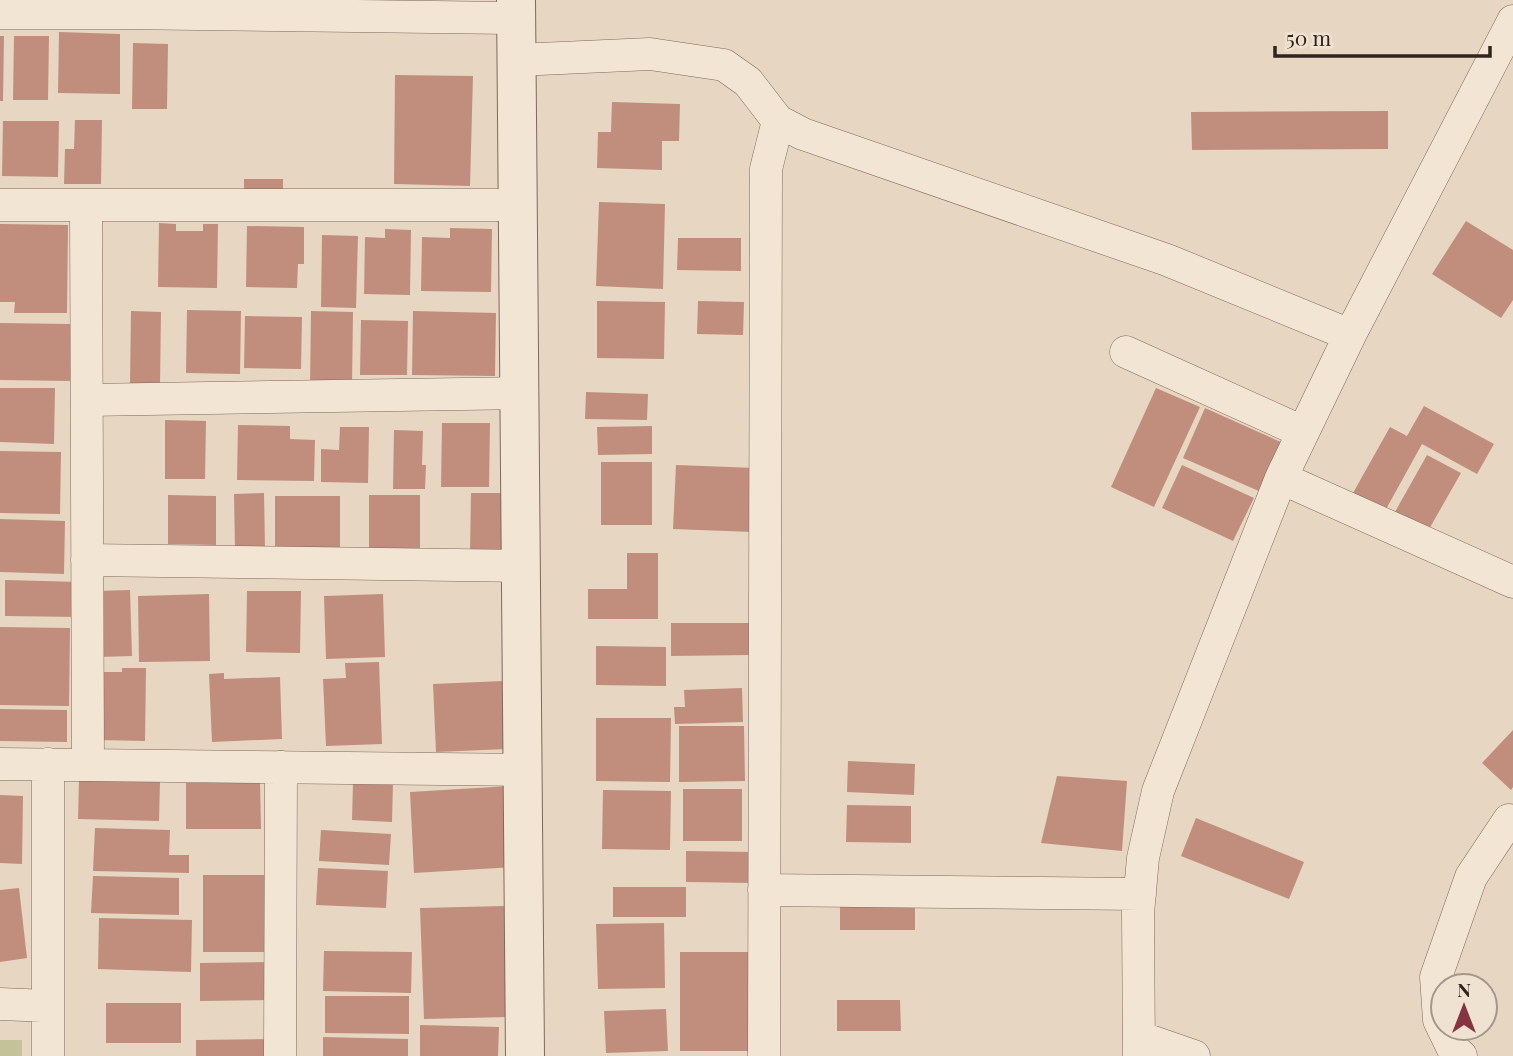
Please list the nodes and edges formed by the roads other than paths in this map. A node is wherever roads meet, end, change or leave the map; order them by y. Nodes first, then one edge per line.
1 (516, 9) edge
2 (0, 13) edge
3 (1513, 21) edge
4 (517, 60) junction
5 (778, 121) junction
6 (0, 205) edge
7 (86, 205) junction
8 (518, 205) junction
9 (1350, 335) junction
10 (1126, 352) dead end
11 (519, 393) junction
12 (87, 400) junction
13 (1303, 432) junction
14 (1281, 478) junction
15 (87, 559) junction
16 (521, 566) junction
17 (1513, 582) edge
18 (0, 764) edge
19 (48, 764) junction
20 (88, 764) junction
21 (281, 767) junction
22 (522, 770) junction
23 (1512, 819) edge
24 (764, 890) junction
25 (1140, 894) junction
26 (0, 1004) edge
27 (48, 1006) junction
28 (1139, 1046) edge
29 (48, 1056) edge
30 (280, 1056) edge
31 (525, 1056) edge
32 (764, 1056) edge
33 (1194, 1056) edge
34 (1461, 1056) edge

1 - 2 street
1 - 4 street
3 - 9 street
4 - 5 street
4 - 8 street
5 - 9 street
5 - 24 street
6 - 7 street
7 - 8 street
7 - 12 street
8 - 11 street
9 - 13 street
10 - 13 street
11 - 12 street
11 - 16 street
12 - 15 street
13 - 14 street
14 - 17 street
14 - 25 street
15 - 16 street
15 - 20 street
16 - 22 street
18 - 19 street
19 - 20 street
19 - 27 street
20 - 21 street
21 - 22 street
21 - 30 street
22 - 31 street
23 - 34 street
24 - 25 street
24 - 32 street
25 - 28 street
26 - 27 street
27 - 29 street
28 - 33 street

